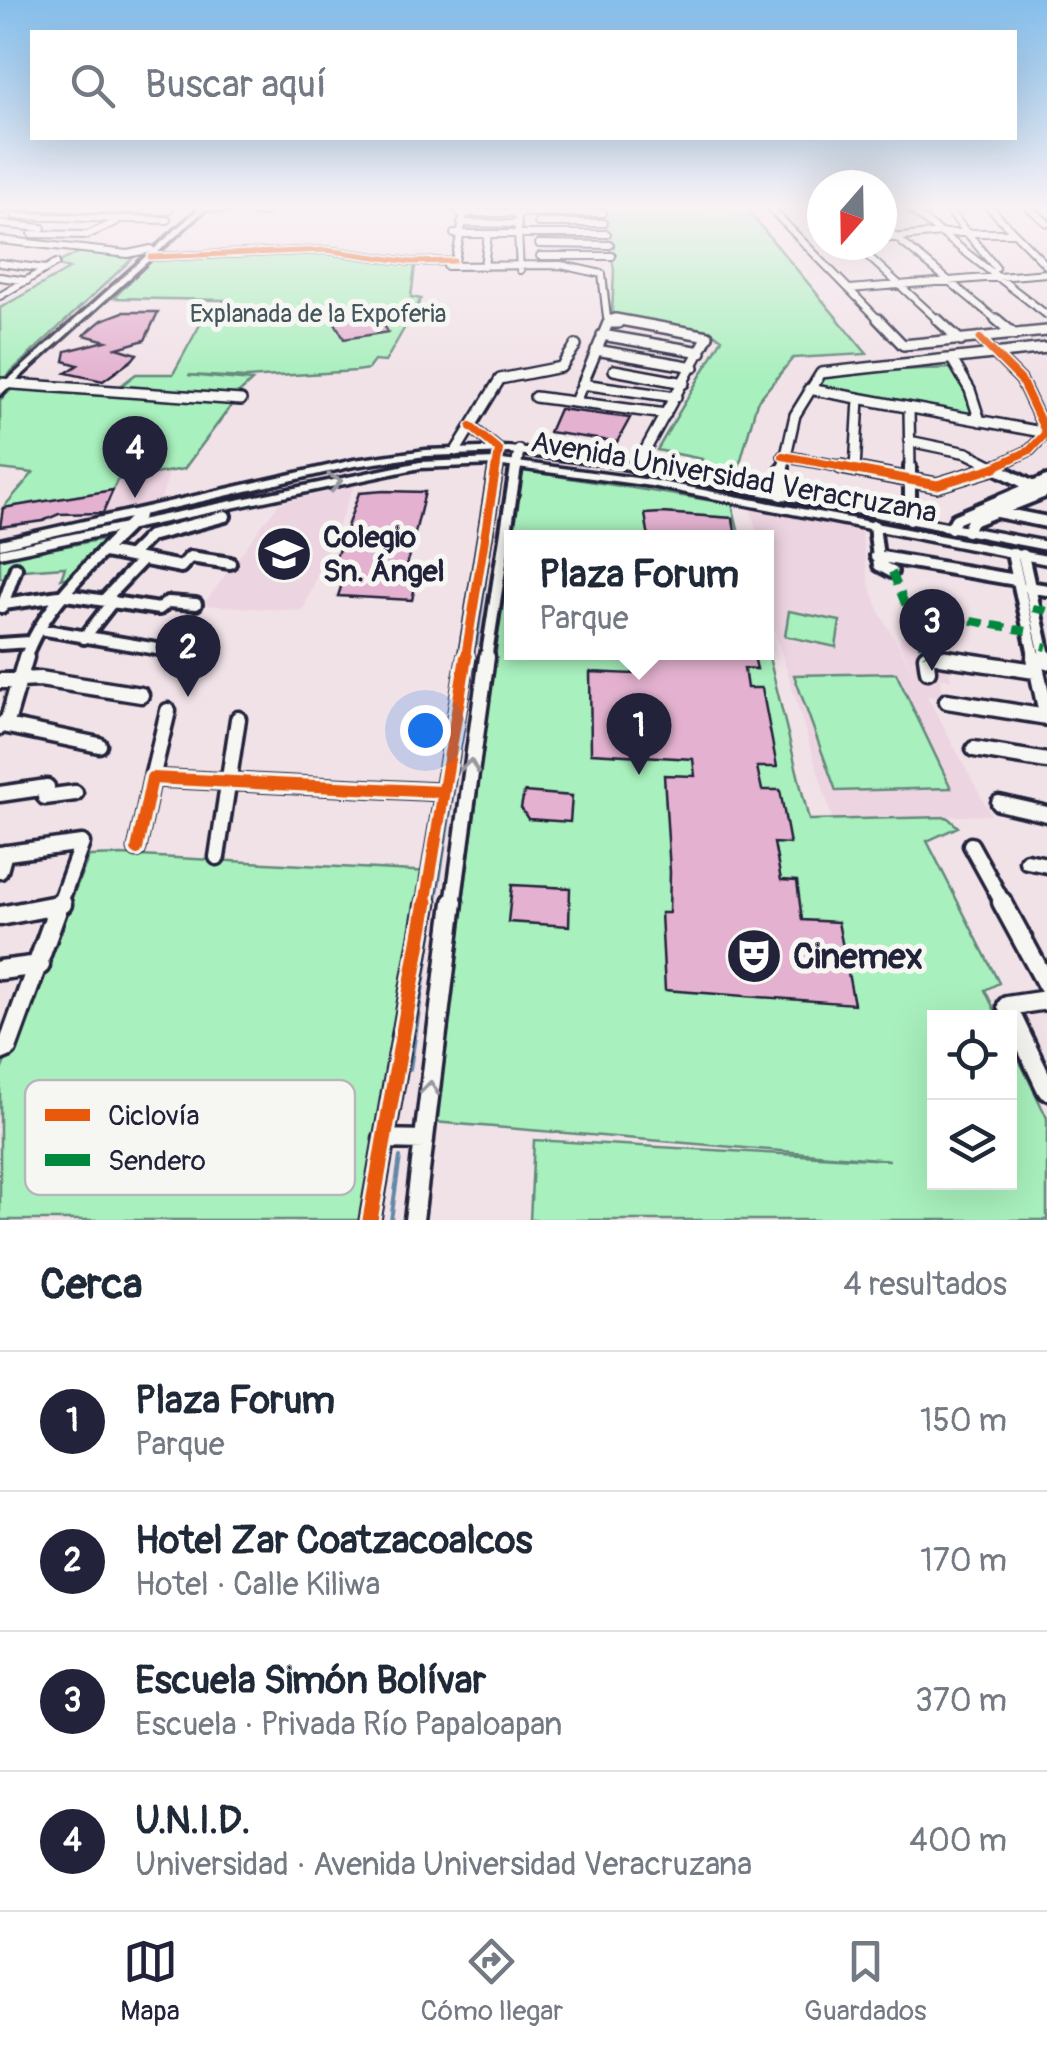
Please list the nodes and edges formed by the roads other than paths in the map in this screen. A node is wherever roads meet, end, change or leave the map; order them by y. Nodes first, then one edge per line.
1 (0, 263) edge
2 (136, 263) edge
3 (140, 263) edge
4 (425, 263) edge
5 (484, 263) edge
6 (520, 263) edge
7 (553, 263) edge
8 (823, 263) edge
9 (875, 263) edge
10 (926, 263) edge
11 (982, 263) edge
12 (989, 263) edge
13 (56, 264) dead end
14 (443, 264) joint
15 (454, 264) joint
16 (544, 264) junction
17 (484, 266) junction
18 (520, 268) junction
19 (46, 269) junction
20 (1047, 270) edge
21 (999, 275) junction
22 (0, 277) edge
23 (27, 281) junction
24 (948, 281) junction
25 (900, 286) junction
26 (849, 290) junction
27 (109, 292) junction
28 (2, 294) edge
29 (1047, 315) edge
30 (609, 321) junction
31 (1047, 331) edge
32 (1015, 334) junction
33 (602, 336) junction
34 (980, 339) junction
35 (961, 341) junction
36 (576, 345) dead end
37 (1047, 348) edge
38 (596, 350) junction
39 (701, 352) junction
40 (999, 354) junction
41 (953, 361) junction
42 (694, 367) junction
43 (614, 370) dead end
44 (684, 382) junction
45 (3, 384) edge
46 (582, 384) junction
47 (809, 389) junction
48 (1030, 391) junction
49 (0, 392) edge
50 (1047, 392) edge
51 (676, 396) junction
52 (535, 397) dead end
53 (859, 399) junction
54 (241, 400) dead end
55 (575, 402) junction
56 (909, 408) junction
57 (666, 414) junction
58 (980, 421) junction
59 (472, 427) junction
60 (1046, 433) edge
61 (909, 441) junction
62 (456, 451) junction
63 (497, 456) junction
64 (519, 456) junction
65 (783, 456) junction
66 (996, 466) junction
67 (636, 467) junction
68 (855, 470) junction
69 (911, 481) junction
70 (1047, 481) edge
71 (1033, 487) junction
72 (1047, 491) edge
73 (780, 496) junction
74 (998, 512) junction
75 (139, 515) junction
76 (224, 516) dead end
77 (910, 520) junction
78 (1047, 522) edge
79 (874, 526) junction
80 (125, 530) junction
81 (507, 530) edge
82 (959, 532) junction
83 (983, 542) junction
84 (504, 546) edge
85 (1047, 546) edge
86 (0, 548) edge
87 (105, 552) junction
88 (1018, 554) junction
89 (876, 556) junction
90 (129, 557) junction
91 (142, 560) junction
92 (1047, 560) edge
93 (230, 563) dead end
94 (16, 568) dead end
95 (892, 572) dead end
96 (1022, 584) junction
97 (1047, 590) edge
98 (66, 595) junction
99 (109, 600) junction
100 (196, 604) dead end
101 (2, 607) edge
102 (40, 629) junction
103 (84, 638) junction
104 (30, 642) junction
105 (0, 644) edge
106 (168, 651) dead end
107 (464, 653) junction
108 (486, 653) junction
109 (1047, 662) edge
110 (927, 664) dead end
111 (20, 678) junction
112 (1040, 679) edge
113 (0, 681) edge
114 (458, 688) junction
115 (481, 689) junction
116 (141, 695) dead end
117 (947, 701) dead end
118 (168, 711) dead end
119 (1047, 717) edge
120 (238, 718) dead end
121 (1, 726) edge
122 (99, 744) dead end
123 (974, 749) dead end
124 (1047, 761) edge
125 (152, 778) junction
126 (226, 782) junction
127 (441, 792) junction
128 (76, 793) dead end
129 (0, 794) edge
130 (998, 803) dead end
131 (1047, 814) edge
132 (971, 845) dead end
133 (137, 850) dead end
134 (2, 853) edge
135 (217, 856) dead end
136 (1027, 862) dead end
137 (1047, 865) edge
138 (0, 871) edge
139 (62, 904) junction
140 (0, 916) edge
141 (40, 964) junction
142 (0, 970) edge
143 (1047, 985) edge
144 (1047, 1000) edge
145 (4, 1050) edge
146 (1047, 1090) edge
147 (383, 1139) junction
148 (424, 1140) junction
149 (370, 1220) edge
150 (414, 1220) edge

1 - 19 street
2 - 27 main road
3 - 27 main road
4 - 14 street
5 - 17 street
6 - 18 street
7 - 16 street
8 - 26 street
9 - 25 street
10 - 24 street
11 - 21 street
12 - 21 street
13 - 19 street
14 - 15 street
15 - 17 street
16 - 18 street
16 - 30 street
17 - 18 street
19 - 23 street
20 - 21 street
21 - 24 street
21 - 29 street
22 - 23 street
23 - 28 street
24 - 25 street
24 - 32 street
25 - 26 street
25 - 35 street
26 - 35 street
27 - 45 main road
30 - 33 street
30 - 39 street
31 - 32 street
32 - 34 street
33 - 38 street
33 - 39 street
34 - 35 street
34 - 40 street
36 - 59 street
37 - 40 street
38 - 42 street
38 - 46 street
39 - 42 street
40 - 41 street
40 - 48 street
41 - 47 street
41 - 58 street
42 - 44 street
43 - 44 street
44 - 51 street
45 - 49 main road
45 - 54 street
46 - 51 street
46 - 55 street
47 - 53 street
47 - 65 street
48 - 50 street
48 - 60 street
51 - 57 street
52 - 55 street
53 - 56 street
53 - 68 street
55 - 57 street
56 - 58 street
56 - 61 street
57 - 67 street
58 - 60 street
59 - 62 street
59 - 63 street
60 - 66 street
61 - 66 street
61 - 69 street
62 - 63 main road, Avenida Universidad Veracruzana
62 - 75 main road, Avenida Universidad Veracruzana
63 - 64 main road, Avenida Universidad Veracruzana
80 -> 63 main road, Avenida Universidad Veracruzana
63 - 107 street
64 - 67 main road, Avenida Universidad Veracruzana
64 - 79 main road, Avenida Universidad Veracruzana
64 - 81 street
65 - 68 street
65 - 73 street
66 - 69 street
66 - 71 street
67 - 73 main road, Avenida Universidad Veracruzana
68 - 69 street
69 - 77 street
70 - 71 street
71 - 82 street
72 - 74 street
73 - 77 main road, Avenida Universidad Veracruzana
74 - 78 street
74 - 82 street
75 - 80 street
75 - 86 main road, Avenida Universidad Veracruzana
76 - 90 street
77 - 82 main road, Avenida Universidad Veracruzana
79 - 82 main road
79 - 83 main road, Avenida Universidad Veracruzana
79 - 89 street
80 - 86 main road, Avenida Universidad Veracruzana
80 - 87 street
82 - 83 main road
83 - 85 main road, Avenida Universidad Veracruzana
83 - 88 main road, Avenida Universidad Veracruzana
84 - 108 street
87 - 90 street
87 - 98 street
88 - 92 main road, Avenida Universidad Veracruzana
88 - 96 street
89 - 95 street
89 - 96 street
90 - 91 street
91 - 93 street
91 - 99 street
94 - 101 street
96 - 97 street
96 - 109 street
96 - 112 street
98 - 99 street
98 - 101 street
98 - 102 street
99 - 100 street
99 - 103 street
102 - 103 street
102 - 104 street
103 - 106 street
104 - 105 street
104 - 111 street
107 - 108 street
107 - 114 street
108 - 115 street
110 - 112 street
111 - 113 street
111 - 116 street
111 - 121 street
112 - 119 street
114 - 115 street
114 - 127 street
148 -> 115 street
117 - 119 street
118 - 125 street
120 - 126 street
121 - 122 street
123 - 124 street
125 - 126 street
125 - 133 street
126 - 127 street
126 - 135 street
127 - 147 street
128 - 129 street
130 - 131 street
132 - 143 street
134 - 138 street
134 - 139 street
136 - 137 street
139 - 140 street
139 - 141 street
141 - 142 street
141 - 145 street
144 - 146 street
147 - 148 street
147 - 149 street
148 - 150 street

